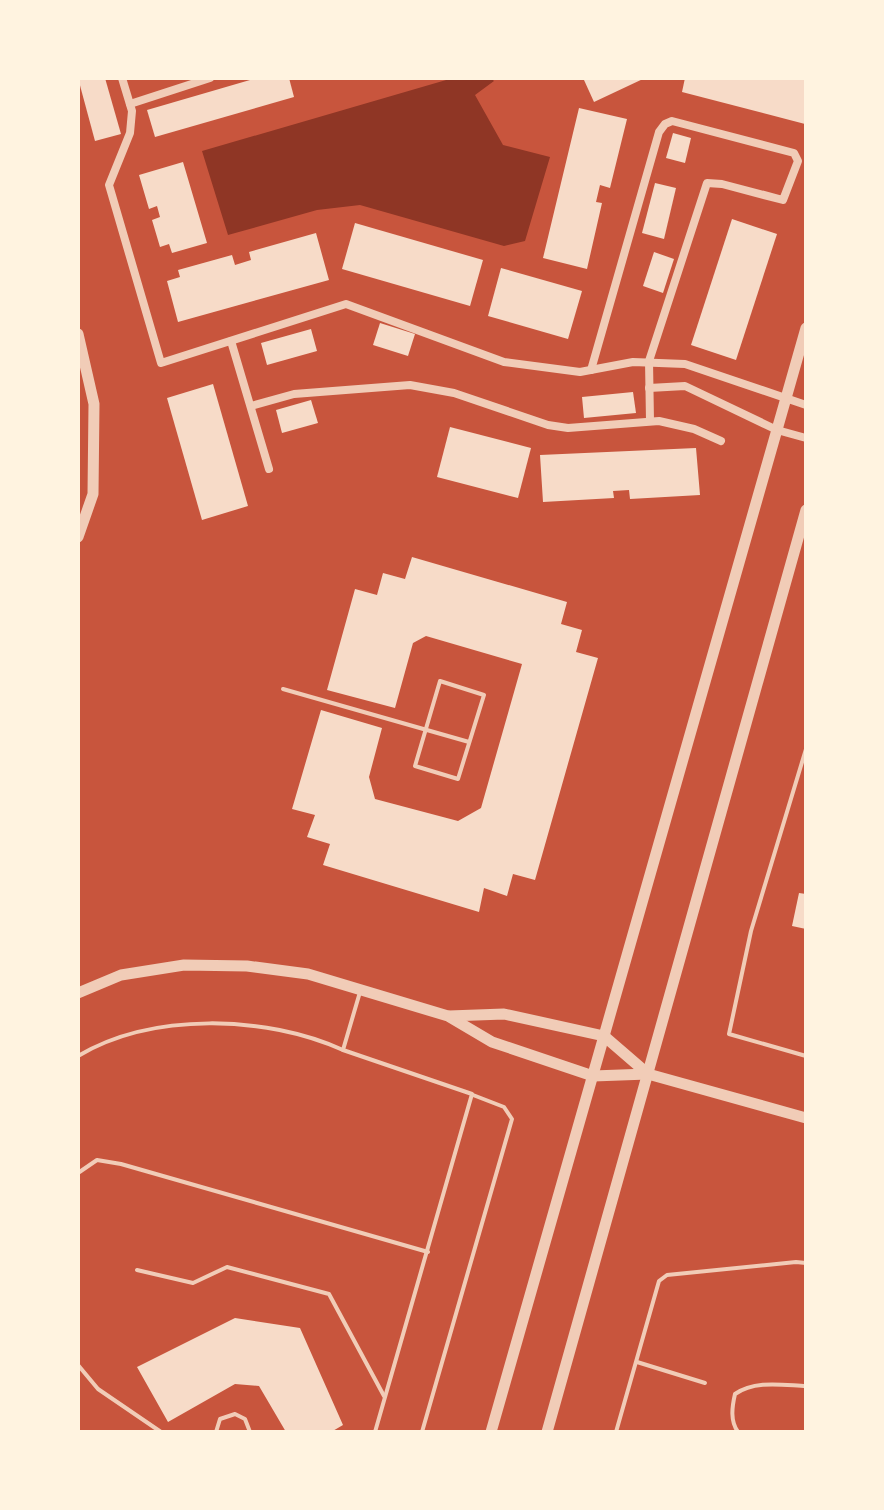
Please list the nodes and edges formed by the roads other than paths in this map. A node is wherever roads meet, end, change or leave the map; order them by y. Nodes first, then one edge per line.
1 (122, 78) edge
2 (208, 78) edge
3 (130, 104) junction
4 (806, 328) edge
5 (78, 334) edge
6 (231, 341) junction
7 (649, 361) junction
8 (591, 370) junction
9 (649, 388) junction
10 (786, 399) junction
11 (806, 405) edge
12 (251, 406) junction
13 (650, 421) junction
14 (777, 430) junction
15 (806, 438) edge
16 (721, 441) dead end
17 (269, 469) dead end
18 (806, 510) edge
19 (78, 537) edge
20 (283, 689) dead end
21 (426, 729) junction
22 (469, 742) junction
23 (806, 749) edge
24 (360, 990) junction
25 (78, 993) edge
26 (448, 1016) junction
27 (604, 1036) junction
28 (343, 1050) junction
29 (78, 1056) edge
30 (806, 1056) edge
31 (648, 1074) junction
32 (593, 1076) junction
33 (472, 1094) junction
34 (806, 1118) edge
35 (78, 1173) edge
36 (428, 1252) junction
37 (806, 1263) edge
38 (137, 1270) dead end
39 (637, 1362) junction
40 (78, 1365) edge
41 (705, 1383) dead end
42 (806, 1386) edge
43 (384, 1396) junction
44 (161, 1432) edge
45 (216, 1432) edge
46 (250, 1432) edge
47 (375, 1432) edge
48 (422, 1432) edge
49 (491, 1432) edge
50 (547, 1432) edge
51 (616, 1432) edge
52 (738, 1432) edge

1 - 3 street
2 - 3 street
3 - 6 street
4 - 10 street
5 - 19 street
6 - 8 street
6 - 12 street
7 - 8 street
7 - 8 street
7 - 9 street
7 - 10 street
9 - 13 street
9 - 14 street
10 - 11 street
10 - 14 street
12 - 13 street
12 - 17 street
13 - 16 street
14 - 15 street
14 - 27 street
18 - 31 street
20 - 21 lane
21 - 22 lane
21 - 22 lane
21 - 22 lane
23 - 30 lane
24 - 25 street
24 - 26 street
24 - 28 lane
26 - 27 street
26 - 32 street
27 - 31 street
27 - 32 street
28 - 29 lane
28 - 33 lane
31 - 32 street
31 - 34 street
31 - 50 street
32 - 49 street
33 - 36 lane
33 - 48 lane
35 - 36 lane
36 - 43 lane
37 - 39 lane
38 - 43 lane
39 - 41 lane
39 - 51 lane
40 - 44 lane
42 - 52 lane
43 - 47 lane
45 - 46 lane

